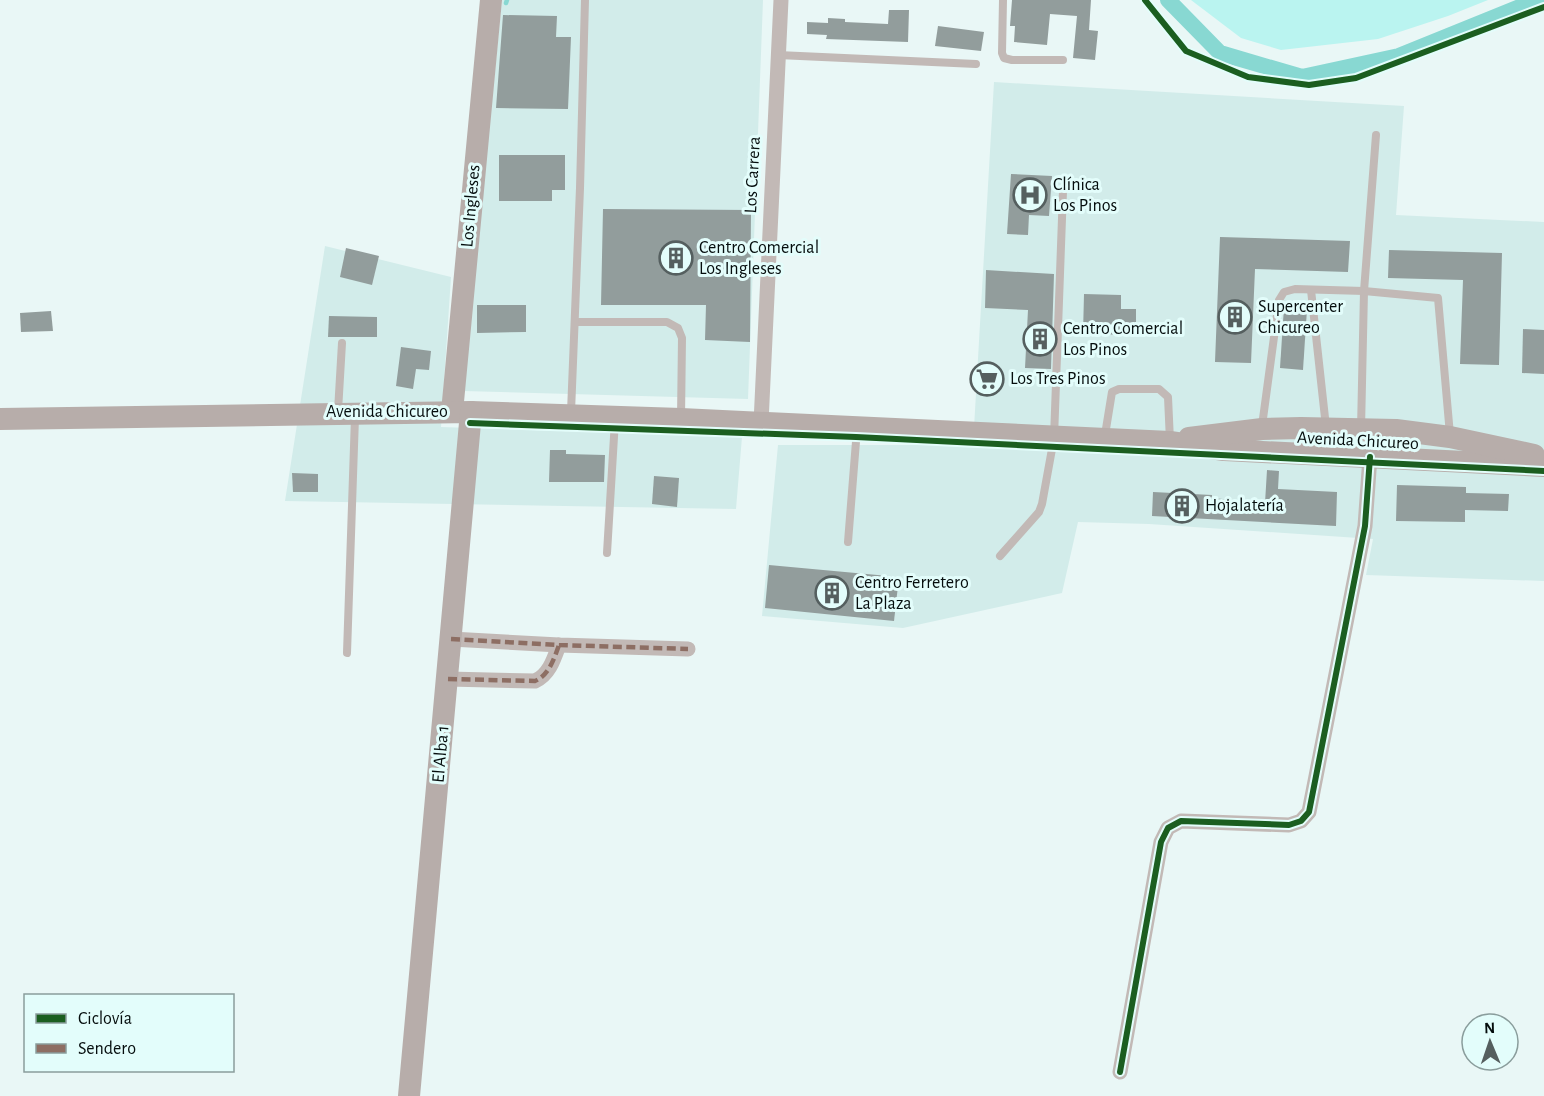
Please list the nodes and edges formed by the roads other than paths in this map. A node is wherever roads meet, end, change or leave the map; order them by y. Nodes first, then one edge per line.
1 (491, 0) edge
2 (585, 0) edge
3 (780, 0) edge
4 (1003, 0) edge
5 (778, 55) junction
6 (1063, 60) dead end
7 (976, 64) dead end
8 (1376, 135) dead end
9 (1063, 191) dead end
10 (1311, 290) junction
11 (1364, 291) junction
12 (575, 322) junction
13 (342, 343) dead end
14 (346, 412) junction
15 (461, 412) junction
16 (571, 416) junction
17 (615, 418) junction
18 (0, 419) edge
19 (681, 419) junction
20 (762, 423) junction
21 (857, 428) junction
22 (1326, 428) junction
23 (1262, 429) junction
24 (1361, 429) junction
25 (1450, 437) junction
26 (1054, 438) junction
27 (1104, 440) junction
28 (1170, 442) junction
29 (1324, 454) junction
30 (1370, 457) junction
31 (1544, 458) edge
32 (1405, 459) junction
33 (1544, 466) edge
34 (848, 542) dead end
35 (607, 553) dead end
36 (1000, 556) dead end
37 (451, 639) junction
38 (559, 645) junction
39 (688, 649) dead end
40 (347, 653) dead end
41 (448, 679) junction
42 (1120, 1072) dead end
43 (409, 1096) edge

1 - 15 main road, Los Ingleses
2 - 12 lane
3 - 5 street, Los Carrera
4 - 6 lane
5 - 7 lane
5 - 20 street, Los Carrera
8 - 11 lane
9 - 26 lane
10 - 11 lane
10 - 22 lane
10 - 23 lane
11 - 24 lane
11 - 25 lane
12 - 16 lane
12 - 19 lane
13 - 14 lane
14 - 15 main road, Avenida Chicureo
14 - 18 main road, Avenida Chicureo
14 - 40 lane
15 - 16 main road, Avenida Chicureo
15 - 37 main road, El Alba 1
16 - 17 main road, Avenida Chicureo
17 - 19 main road, Avenida Chicureo
17 - 35 lane
19 - 20 main road, Avenida Chicureo
20 - 21 main road, Avenida Chicureo
21 - 26 main road, Avenida Chicureo
21 - 34 lane
22 - 23 main road, Avenida Chicureo
22 - 24 main road, Avenida Chicureo
23 - 28 main road, Avenida Chicureo
24 - 25 main road, Avenida Chicureo
24 - 29 lane
24 - 32 lane
25 - 31 main road, Avenida Chicureo
26 - 27 main road, Avenida Chicureo
26 - 36 lane
27 - 28 main road, Avenida Chicureo
27 - 28 lane
28 - 29 main road, Avenida Chicureo
29 - 30 main road, Avenida Chicureo
30 - 32 main road, Avenida Chicureo
30 - 42 street
32 - 33 main road, Avenida Chicureo
37 - 38 street
37 - 41 main road, El Alba 1
38 - 39 street
38 - 41 street
41 - 43 main road, El Alba 1

